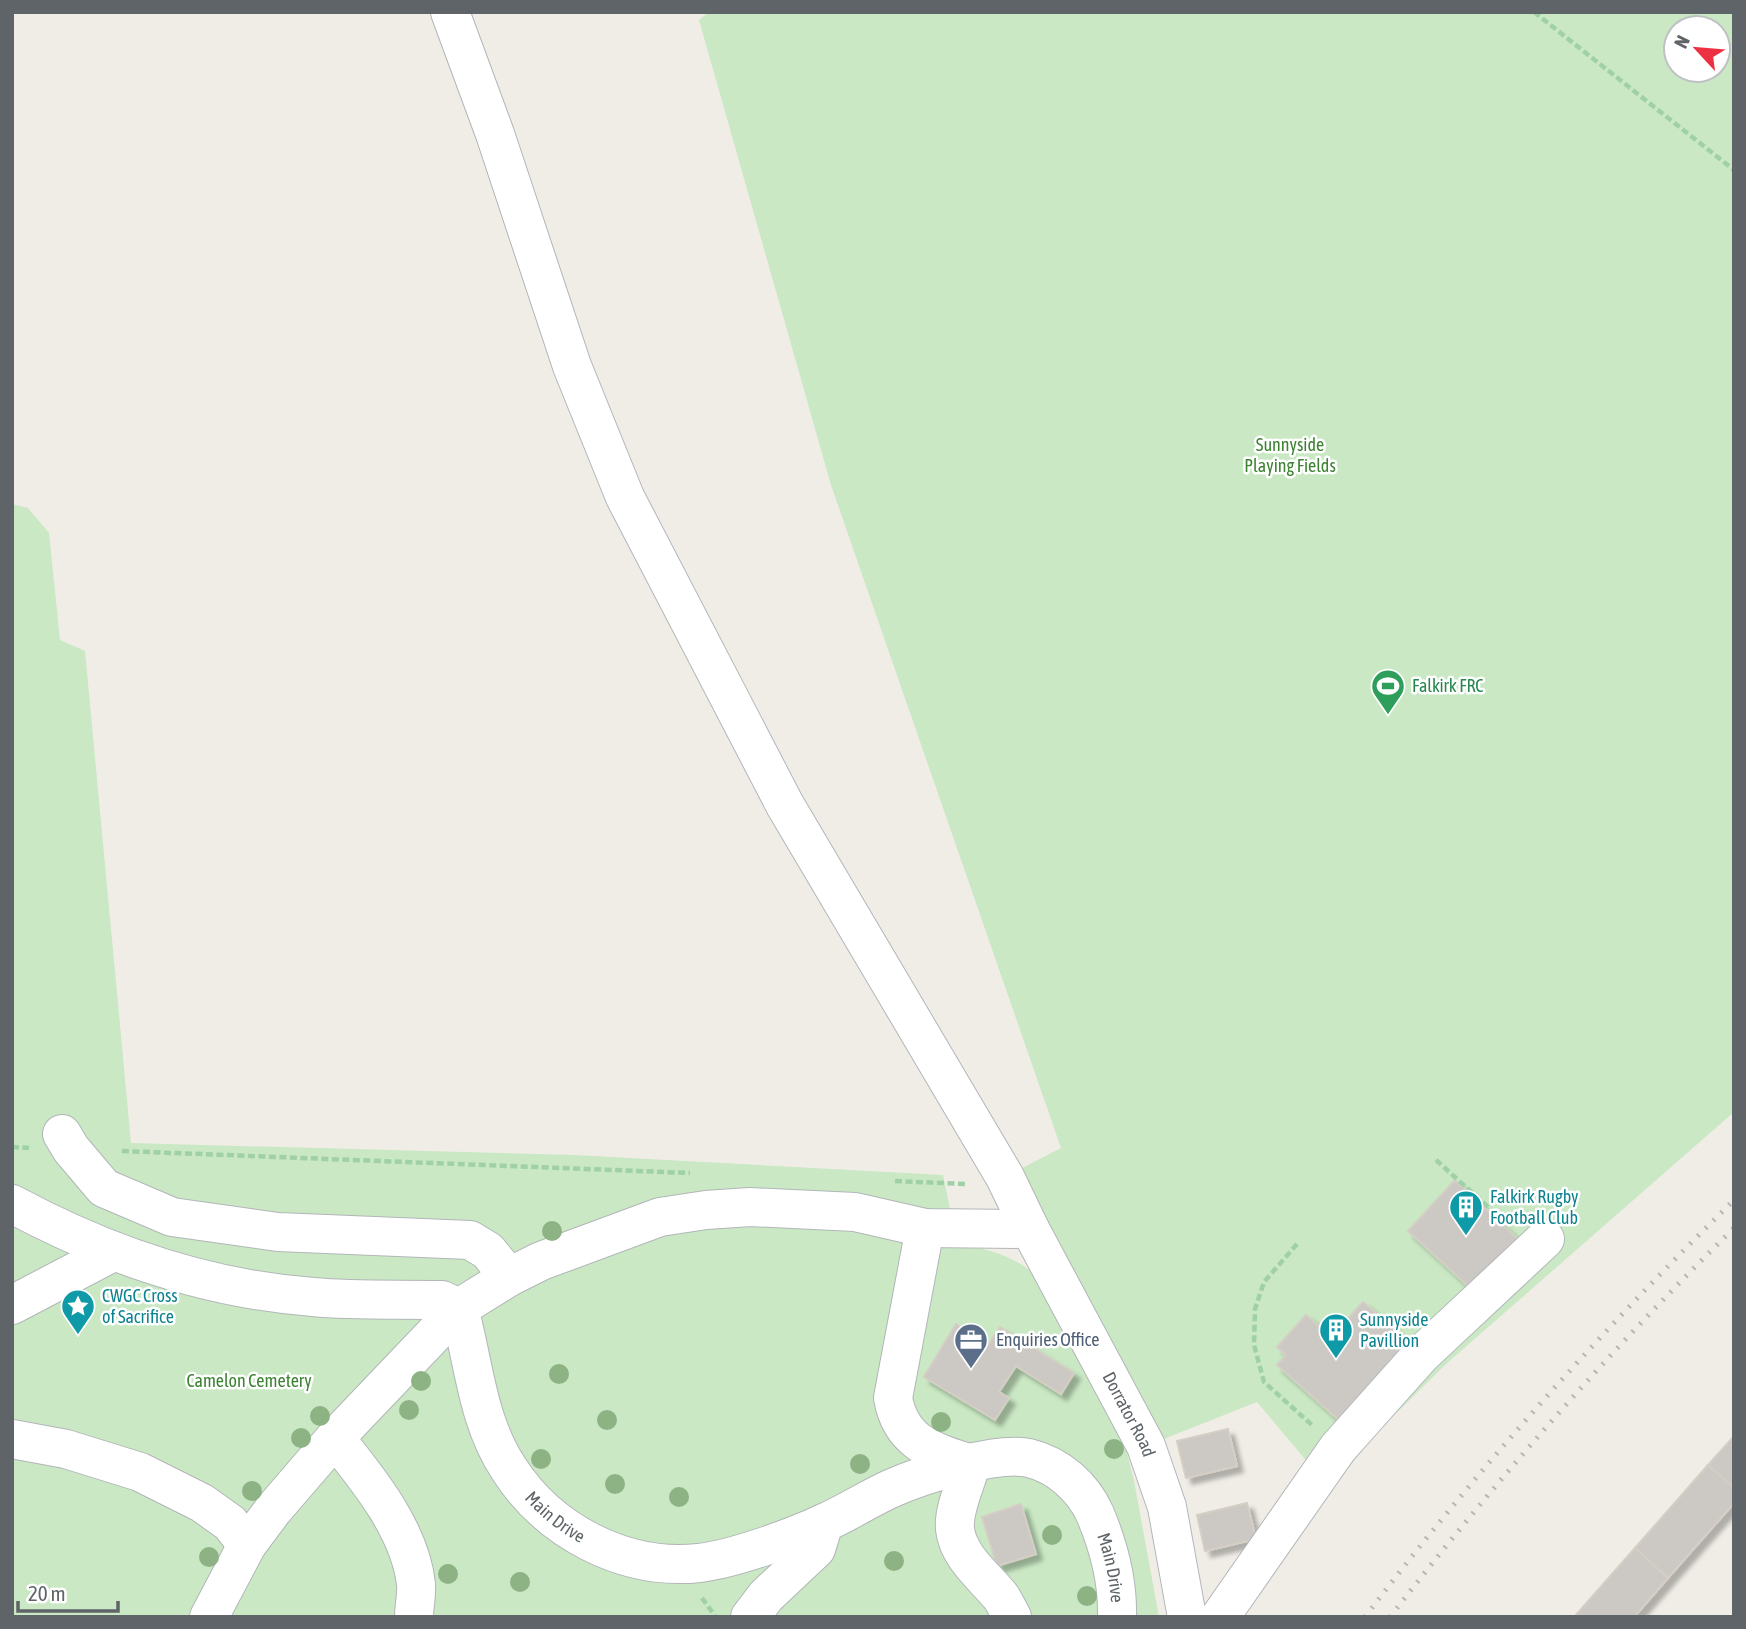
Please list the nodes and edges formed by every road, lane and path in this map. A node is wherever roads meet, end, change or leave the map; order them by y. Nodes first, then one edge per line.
1 (450, 12) edge
2 (1534, 12) edge
3 (1734, 170) edge
4 (67, 1142) junction
5 (12, 1147) edge
6 (1436, 1160) dead end
7 (697, 1174) dead end
8 (892, 1181) dead end
9 (1009, 1186) junction
10 (12, 1204) edge
11 (925, 1228) junction
12 (1030, 1228) junction
13 (1297, 1244) dead end
14 (1540, 1245) joint
15 (113, 1252) junction
16 (509, 1277) junction
17 (12, 1305) edge
18 (459, 1308) junction
19 (335, 1437) junction
20 (12, 1439) edge
21 (1338, 1448) junction
22 (971, 1464) junction
23 (824, 1523) junction
24 (247, 1545) junction
25 (209, 1617) edge
26 (414, 1617) edge
27 (750, 1617) edge
28 (1012, 1617) edge
29 (1117, 1617) edge
30 (1187, 1617) edge
31 (1220, 1617) edge

1 - 9 street, Dorrator Road
2 - 3 path
4 - 5 path
4 - 7 path
4 - 16 street
6 - 14 path
8 - 9 path
9 - 12 street, Dorrator Road
10 - 15 street
11 - 12 street
11 - 16 street
11 - 22 street
12 - 30 street, Dorrator Road
13 - 21 path
14 - 21 street
15 - 17 street
15 - 18 street
16 - 18 street
18 - 19 street
18 - 23 street, Main Drive
19 - 24 street
19 - 26 street
20 - 24 street
21 - 31 street
22 - 23 street, Main Drive
22 - 28 street
22 - 29 street, Main Drive
23 - 27 street
24 - 25 street

